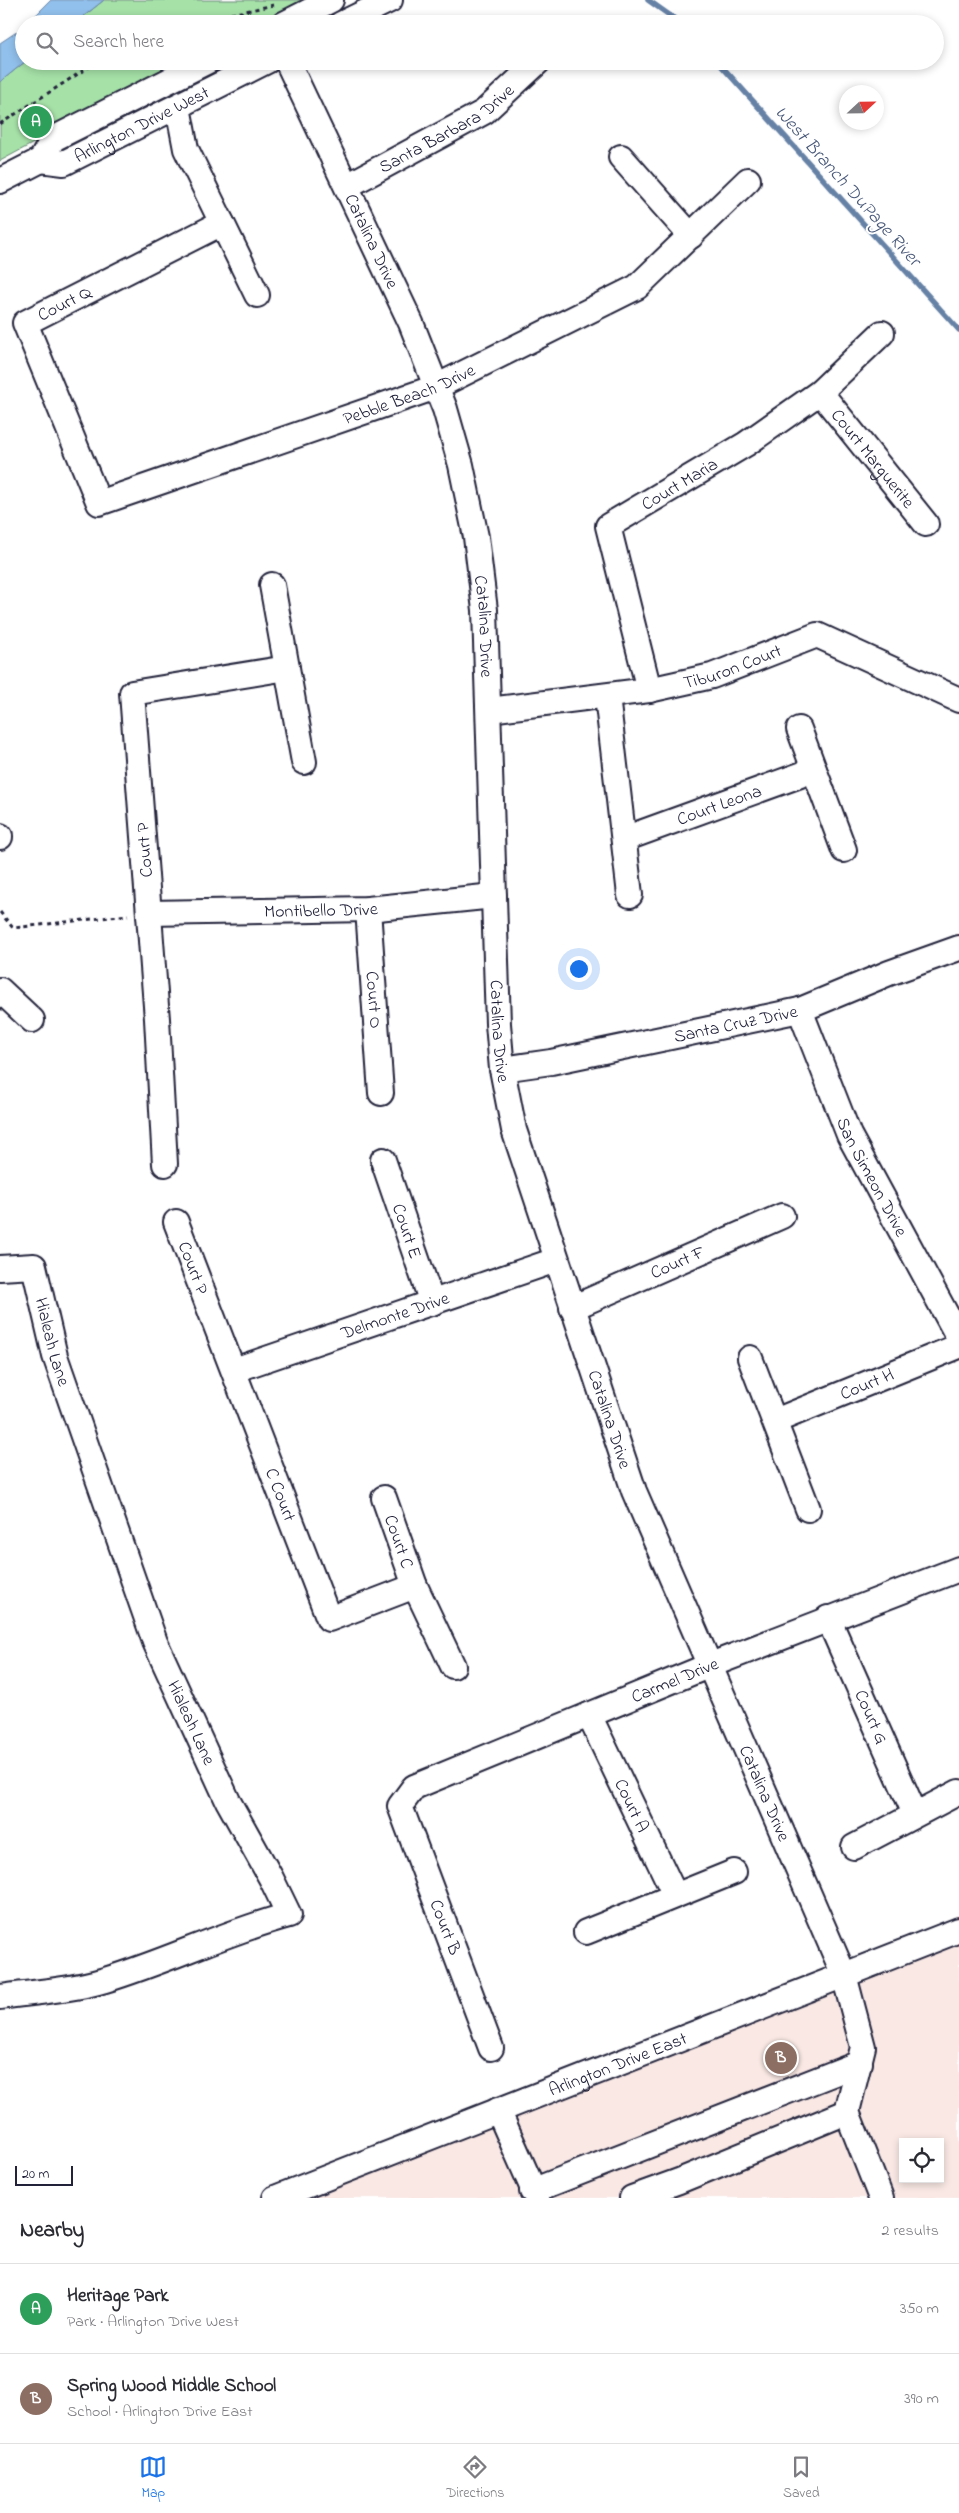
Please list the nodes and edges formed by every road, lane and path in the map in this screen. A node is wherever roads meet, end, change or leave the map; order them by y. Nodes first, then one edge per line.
1 (331, 0) edge
2 (390, 0) edge
3 (280, 14) edge
4 (359, 15) edge
5 (84, 70) edge
6 (190, 70) edge
7 (250, 70) edge
8 (291, 70) edge
9 (529, 70) edge
10 (178, 107) junction
11 (0, 124) edge
12 (622, 157) dead end
13 (40, 160) junction
14 (748, 180) dead end
15 (0, 181) edge
16 (347, 186) junction
17 (222, 223) junction
18 (691, 236) junction
19 (257, 295) dead end
20 (882, 333) dead end
21 (436, 387) junction
22 (820, 392) junction
23 (99, 503) joint
24 (926, 524) dead end
25 (272, 585) dead end
26 (287, 668) junction
27 (648, 690) junction
28 (606, 696) junction
29 (959, 700) edge
30 (489, 710) junction
31 (799, 729) dead end
32 (304, 762) dead end
33 (814, 770) junction
34 (624, 839) junction
35 (844, 850) dead end
36 (630, 895) dead end
37 (494, 896) junction
38 (368, 909) junction
39 (0, 912) edge
40 (149, 913) junction
41 (959, 948) edge
42 (0, 990) edge
43 (800, 1010) junction
44 (32, 1020) dead end
45 (502, 1069) junction
46 (381, 1093) dead end
47 (383, 1160) dead end
48 (165, 1164) dead end
49 (782, 1216) dead end
50 (176, 1222) dead end
51 (556, 1260) junction
52 (0, 1268) edge
53 (432, 1303) junction
54 (572, 1308) junction
55 (959, 1338) edge
56 (959, 1346) edge
57 (750, 1358) dead end
58 (234, 1370) junction
59 (775, 1421) junction
60 (384, 1498) dead end
61 (808, 1510) dead end
62 (959, 1569) edge
63 (415, 1586) junction
64 (329, 1618) joint
65 (828, 1618) junction
66 (453, 1666) dead end
67 (708, 1666) junction
68 (589, 1715) junction
69 (959, 1792) edge
70 (400, 1806) joint
71 (914, 1814) junction
72 (854, 1847) dead end
73 (734, 1872) dead end
74 (675, 1895) junction
75 (959, 1930) edge
76 (586, 1932) dead end
77 (844, 1975) junction
78 (0, 1997) edge
79 (491, 2048) dead end
80 (860, 2063) junction
81 (498, 2110) junction
82 (847, 2112) junction
83 (534, 2195) edge
84 (275, 2198) edge
85 (632, 2198) edge
86 (882, 2198) edge

1 - 3 street
2 - 4 street
5 - 11 path
6 - 13 street, Arlington Drive West
7 - 10 street, Arlington Drive West
8 - 16 street, Catalina Drive
9 - 16 street, Santa Barbara Drive
10 - 13 street, Arlington Drive West
10 - 17 street
12 - 18 street
13 - 15 street
14 - 18 street, Pebble Beach Drive
16 - 21 street, Catalina Drive
17 - 19 street
17 - 23 street, Court Q
18 - 21 street, Pebble Beach Drive
20 - 22 street, Court Maria
21 - 23 street, Pebble Beach Drive
21 - 30 street, Catalina Drive
22 - 24 street, Court Marguerite
22 - 27 street, Court Maria
25 - 26 street
26 - 32 street
26 - 40 street, Court P
27 - 28 street, Tiburon Court
27 - 29 street, Tiburon Court
28 - 30 street, Tiburon Court
28 - 34 street
30 - 37 street, Catalina Drive
31 - 33 street
33 - 34 street, Court Leona
33 - 35 street
34 - 36 street
37 - 38 street, Montibello Drive
37 - 45 street, Catalina Drive
38 - 40 street, Montibello Drive
38 - 46 street, Court O
39 - 40 path
40 - 48 street, Court P
41 - 43 street, Santa Cruz Drive
42 - 44 street
43 - 45 street, Santa Cruz Drive
43 - 55 street, San Simeon Drive
45 - 51 street, Catalina Drive
47 - 53 street, Court E
49 - 54 street, Court F
50 - 58 street, Court P
51 - 53 street, Delmonte Drive
51 - 54 street, Catalina Drive
52 - 78 street, Hialeah Lane
53 - 58 street, Delmonte Drive
54 - 67 street, Catalina Drive
56 - 59 street, Court H
57 - 59 street
58 - 64 street, C Court
59 - 61 street
60 - 63 street, Court C
62 - 65 street, Carmel Drive
63 - 64 street, Court C
63 - 66 street, Court C
65 - 67 street, Carmel Drive
65 - 71 street, Court G
67 - 68 street, Carmel Drive
67 - 77 street, Catalina Drive
68 - 70 street, Carmel Drive
68 - 74 street, Court A
69 - 71 street
70 - 79 street, Court B
71 - 72 street
73 - 74 street
74 - 76 street
75 - 77 street, Arlington Drive East
77 - 80 street, Catalina Drive
77 - 81 street, Arlington Drive East
80 - 82 street, Catalina Drive
80 - 83 street
81 - 83 street
81 - 84 street, Arlington Drive East
82 - 85 street
82 - 86 street

